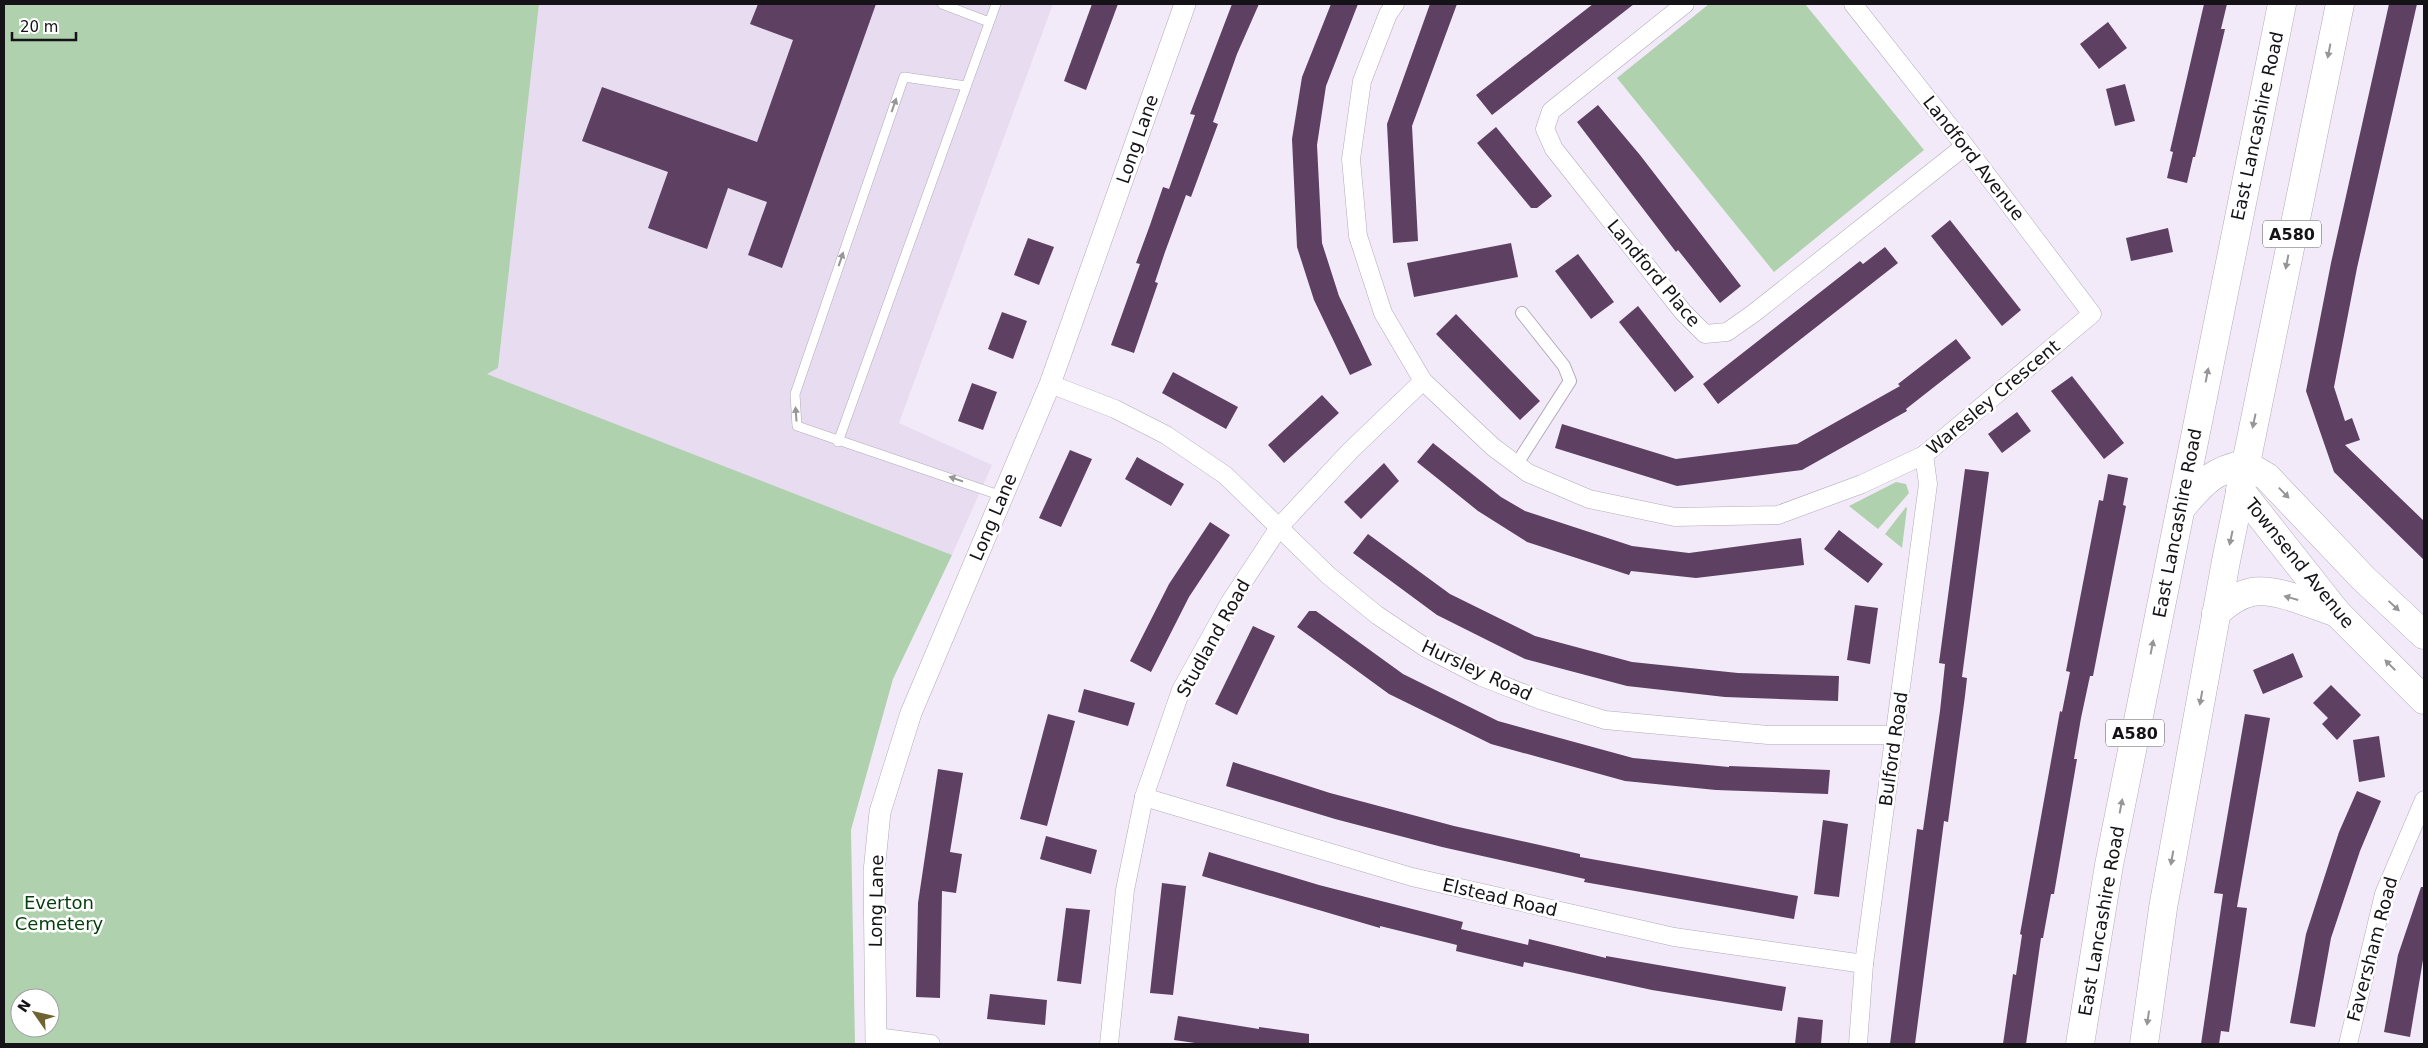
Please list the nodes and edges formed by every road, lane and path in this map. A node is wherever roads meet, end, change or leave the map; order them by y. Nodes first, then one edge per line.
1 (942, 4) edge
2 (996, 4) edge
3 (1185, 4) edge
4 (1394, 4) edge
5 (1685, 4) edge
6 (1853, 4) edge
7 (2282, 4) edge
8 (2340, 4) edge
9 (990, 22) junction
10 (966, 86) junction
11 (1965, 146) junction
12 (1522, 313) dead end
13 (2092, 314) joint
14 (1423, 381) junction
15 (1050, 384) junction
16 (2197, 423) junction
17 (838, 442) junction
18 (1924, 455) junction
19 (1516, 465) junction
20 (2236, 474) junction
21 (1002, 496) junction
22 (2181, 508) junction
23 (1280, 526) junction
24 (2216, 613) junction
25 (2337, 613) junction
26 (2424, 635) edge
27 (2424, 700) edge
28 (1895, 735) junction
29 (1144, 797) junction
30 (2424, 800) edge
31 (1864, 964) junction
32 (876, 1040) edge
33 (931, 1044) edge
34 (1108, 1044) edge
35 (1858, 1044) edge
36 (2080, 1044) edge
37 (2144, 1044) edge
38 (2348, 1044) edge

1 - 9 lane
2 - 9 lane
3 - 15 street, Long Lane
4 - 14 street, Waresley Crescent
5 - 11 street, Landford Place
6 - 11 street, Landford Avenue
16 -> 7 main road, East Lancashire Road / A580
8 -> 20 main road, A580
9 - 10 lane
10 - 17 lane
17 -> 10 lane
11 - 13 street, Landford Avenue
12 - 19 street
13 - 18 street, Waresley Crescent
14 - 19 street, Waresley Crescent
14 - 23 street, Studland Road
15 - 21 street, Long Lane
15 - 23 street, Hursley Road
16 - 20 main road
16 - 22 main road, East Lancashire Road / A580
21 -> 17 lane
18 - 19 street, Waresley Crescent
18 - 28 street, Bulford Road
20 - 22 main road
20 -> 24 main road, A580
20 - 25 main road, Townsend Avenue
20 -> 26 main road, Townsend Avenue
21 - 32 street, Long Lane
36 -> 22 main road, East Lancashire Road / A580
23 - 28 street, Hursley Road
23 - 29 street, Studland Road
25 -> 24 main road
24 -> 37 main road, A580
27 -> 25 main road, Townsend Avenue
28 - 31 street, Bulford Road
29 - 31 street, Elstead Road
29 - 34 street, Studland Road
30 - 38 street, Faversham Road
31 - 35 street, Bulford Road
32 - 33 street

